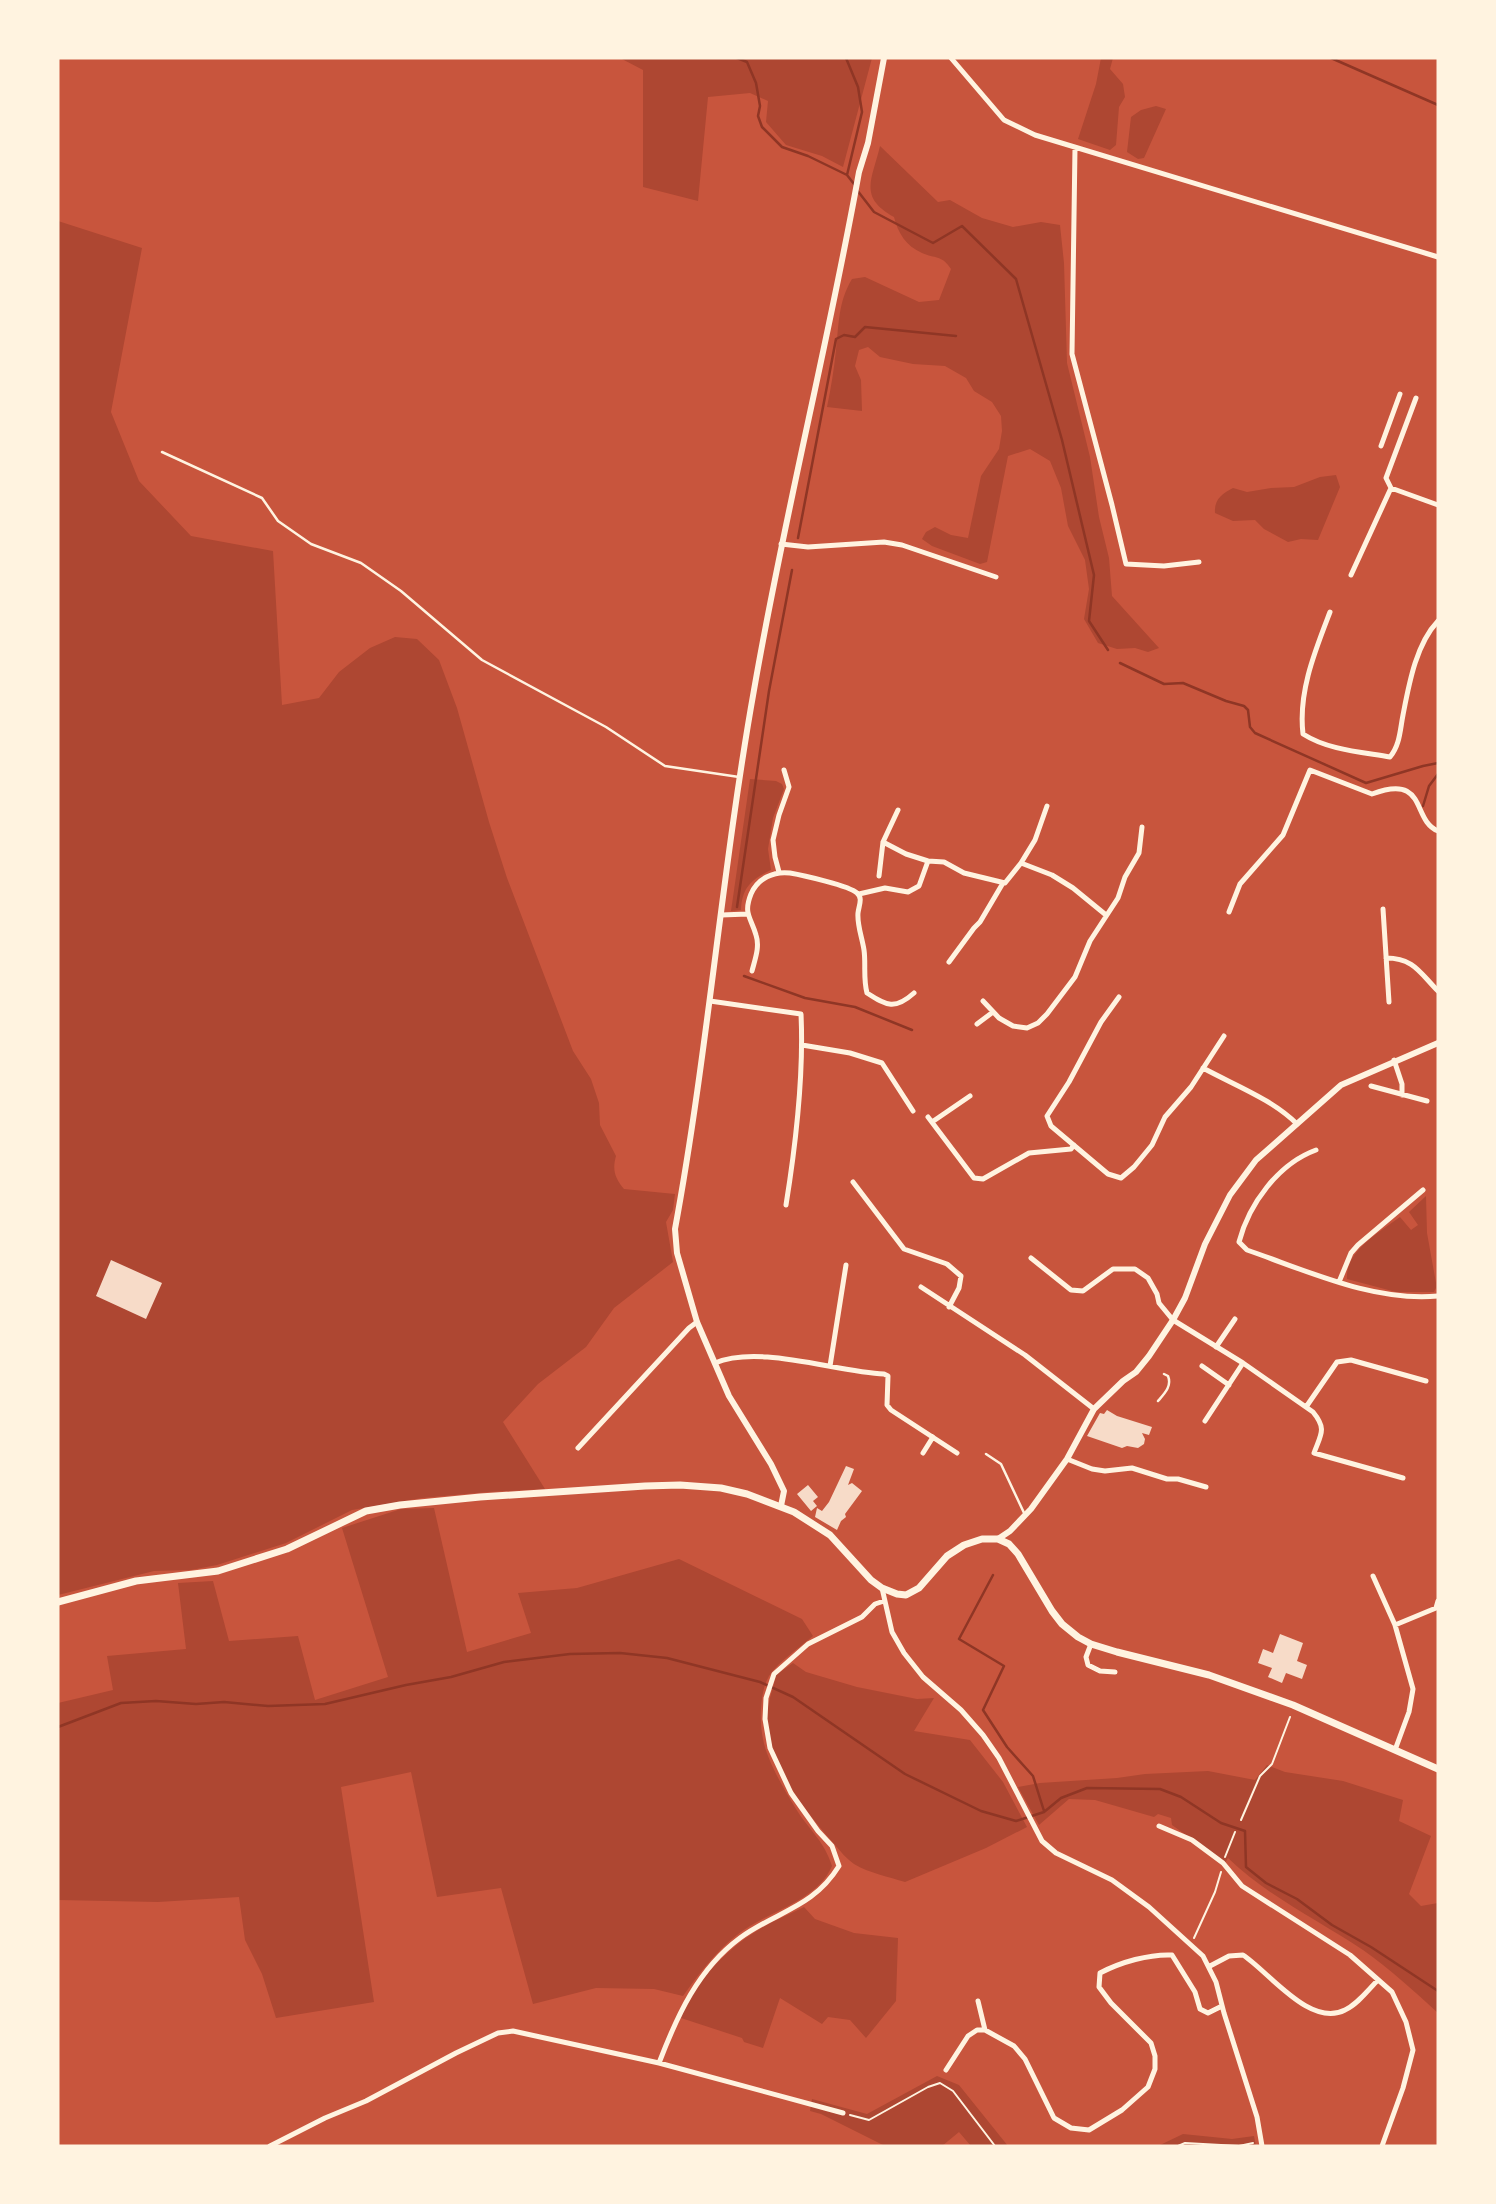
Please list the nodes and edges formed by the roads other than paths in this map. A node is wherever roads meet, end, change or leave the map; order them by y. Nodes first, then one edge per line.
1 (884, 58) edge
2 (951, 58) edge
3 (1075, 148) junction
4 (1438, 257) edge
5 (1400, 394) dead end
6 (1416, 398) dead end
7 (1389, 424) junction
8 (1404, 429) junction
9 (1381, 446) dead end
10 (162, 452) dead end
11 (1391, 488) junction
12 (1438, 505) edge
13 (781, 544) junction
14 (1199, 562) dead end
15 (1351, 575) dead end
16 (996, 578) dead end
17 (1330, 612) dead end
18 (1438, 621) edge
19 (784, 769) dead end
20 (739, 777) junction
21 (1047, 806) dead end
22 (898, 810) dead end
23 (1142, 827) dead end
24 (1438, 831) edge
25 (883, 842) junction
26 (928, 861) junction
27 (1021, 863) junction
28 (779, 872) junction
29 (879, 876) dead end
30 (1003, 883) junction
31 (859, 894) junction
32 (1383, 909) dead end
33 (1228, 912) dead end
34 (748, 914) junction
35 (721, 915) junction
36 (1106, 915) junction
37 (1386, 958) junction
38 (949, 962) dead end
39 (752, 971) dead end
40 (1438, 991) edge
41 (914, 993) dead end
42 (1119, 997) dead end
43 (710, 1001) junction
44 (983, 1001) dead end
45 (1389, 1002) dead end
46 (993, 1012) junction
47 (977, 1024) dead end
48 (1224, 1036) dead end
49 (1438, 1042) edge
50 (802, 1045) junction
51 (1394, 1060) junction
52 (1203, 1069) junction
53 (1371, 1086) dead end
54 (1402, 1094) junction
55 (970, 1096) dead end
56 (1427, 1101) dead end
57 (913, 1111) dead end
58 (1297, 1124) junction
59 (1074, 1145) junction
60 (1316, 1150) dead end
61 (853, 1182) dead end
62 (1423, 1190) dead end
63 (786, 1205) dead end
64 (1031, 1258) dead end
65 (846, 1265) dead end
66 (1339, 1282) junction
67 (921, 1287) dead end
68 (1438, 1296) edge
69 (949, 1307) junction
70 (1235, 1319) dead end
71 (1173, 1320) junction
72 (697, 1322) junction
73 (1216, 1347) junction
74 (715, 1363) junction
75 (1243, 1363) junction
76 (830, 1366) junction
77 (1202, 1366) dead end
78 (1164, 1374) dead end
79 (1426, 1381) dead end
80 (1229, 1385) junction
81 (1158, 1401) dead end
82 (1306, 1407) junction
83 (1094, 1409) junction
84 (1205, 1421) dead end
85 (933, 1437) junction
86 (578, 1448) dead end
87 (957, 1452) dead end
88 (923, 1453) dead end
89 (986, 1454) dead end
90 (1067, 1459) junction
91 (1403, 1478) dead end
92 (1206, 1487) dead end
93 (782, 1506) junction
94 (1025, 1515) junction
95 (998, 1539) junction
96 (1373, 1576) dead end
97 (882, 1588) junction
98 (884, 1601) junction
99 (1438, 1601) edge
100 (58, 1602) edge
101 (1395, 1625) junction
102 (1091, 1644) junction
103 (1115, 1672) dead end
104 (1395, 1751) junction
105 (1438, 1769) edge
106 (1159, 1826) dead end
107 (1210, 1966) junction
108 (1378, 1980) junction
109 (978, 2001) dead end
110 (1222, 2006) junction
111 (985, 2030) junction
112 (659, 2063) junction
113 (946, 2070) dead end
114 (843, 2113) road end
115 (1261, 2144) edge
116 (270, 2146) edge
117 (1382, 2146) edge

1 - 13 street
2 - 3 street
3 - 4 street
3 - 14 street
5 - 7 street
6 - 8 street
7 - 8 street
7 - 9 street
8 - 11 street
10 - 20 lane
11 - 12 street
11 - 15 street
13 - 16 street
13 - 20 street
17 - 18 street
19 - 28 street
20 - 35 street
21 - 27 street
22 - 25 street
23 - 36 street
24 - 33 street
25 - 26 street
25 - 29 street
26 - 30 street
26 - 31 street
27 - 30 street
27 - 36 street
28 - 31 street
28 - 34 street
30 - 38 street
31 - 41 street
32 - 37 street
34 - 35 street
34 - 39 street
35 - 43 street
36 - 46 street
37 - 40 street
37 - 45 street
42 - 59 street
43 - 50 street
43 - 72 street
44 - 46 street
46 - 47 street
48 - 52 street
49 - 51 street
50 - 57 street
50 - 63 street
51 - 54 street
51 - 58 street
52 - 58 street
52 - 59 street
53 - 54 street
54 - 56 street
55 - 59 street
58 - 71 street
60 - 66 street
61 - 69 street
62 - 66 street
64 - 71 street
65 - 76 street
66 - 68 street
67 - 69 street
69 - 83 street
70 - 73 street
71 - 73 street
71 - 83 street
72 - 74 street
72 - 86 street
73 - 75 street
74 - 76 street
74 - 93 street
75 - 80 street
75 - 82 street
76 - 85 street
77 - 80 street
78 - 81 lane
79 - 82 street
80 - 84 street
82 - 91 street
83 - 90 street
85 - 87 street
85 - 88 street
89 - 94 lane
90 - 92 street
90 - 94 street
93 - 97 main road
93 - 100 main road
94 - 95 street
95 - 97 main road
95 - 102 main road
96 - 101 street
97 - 98 street
98 - 107 street
98 - 112 street
99 - 101 street
101 - 104 street
102 - 103 street
102 - 104 main road
104 - 105 main road
106 - 108 street
107 - 108 street
107 - 110 street
108 - 117 street
109 - 111 street
110 - 111 street
110 - 115 street
111 - 113 street
112 - 114 street
112 - 116 street

